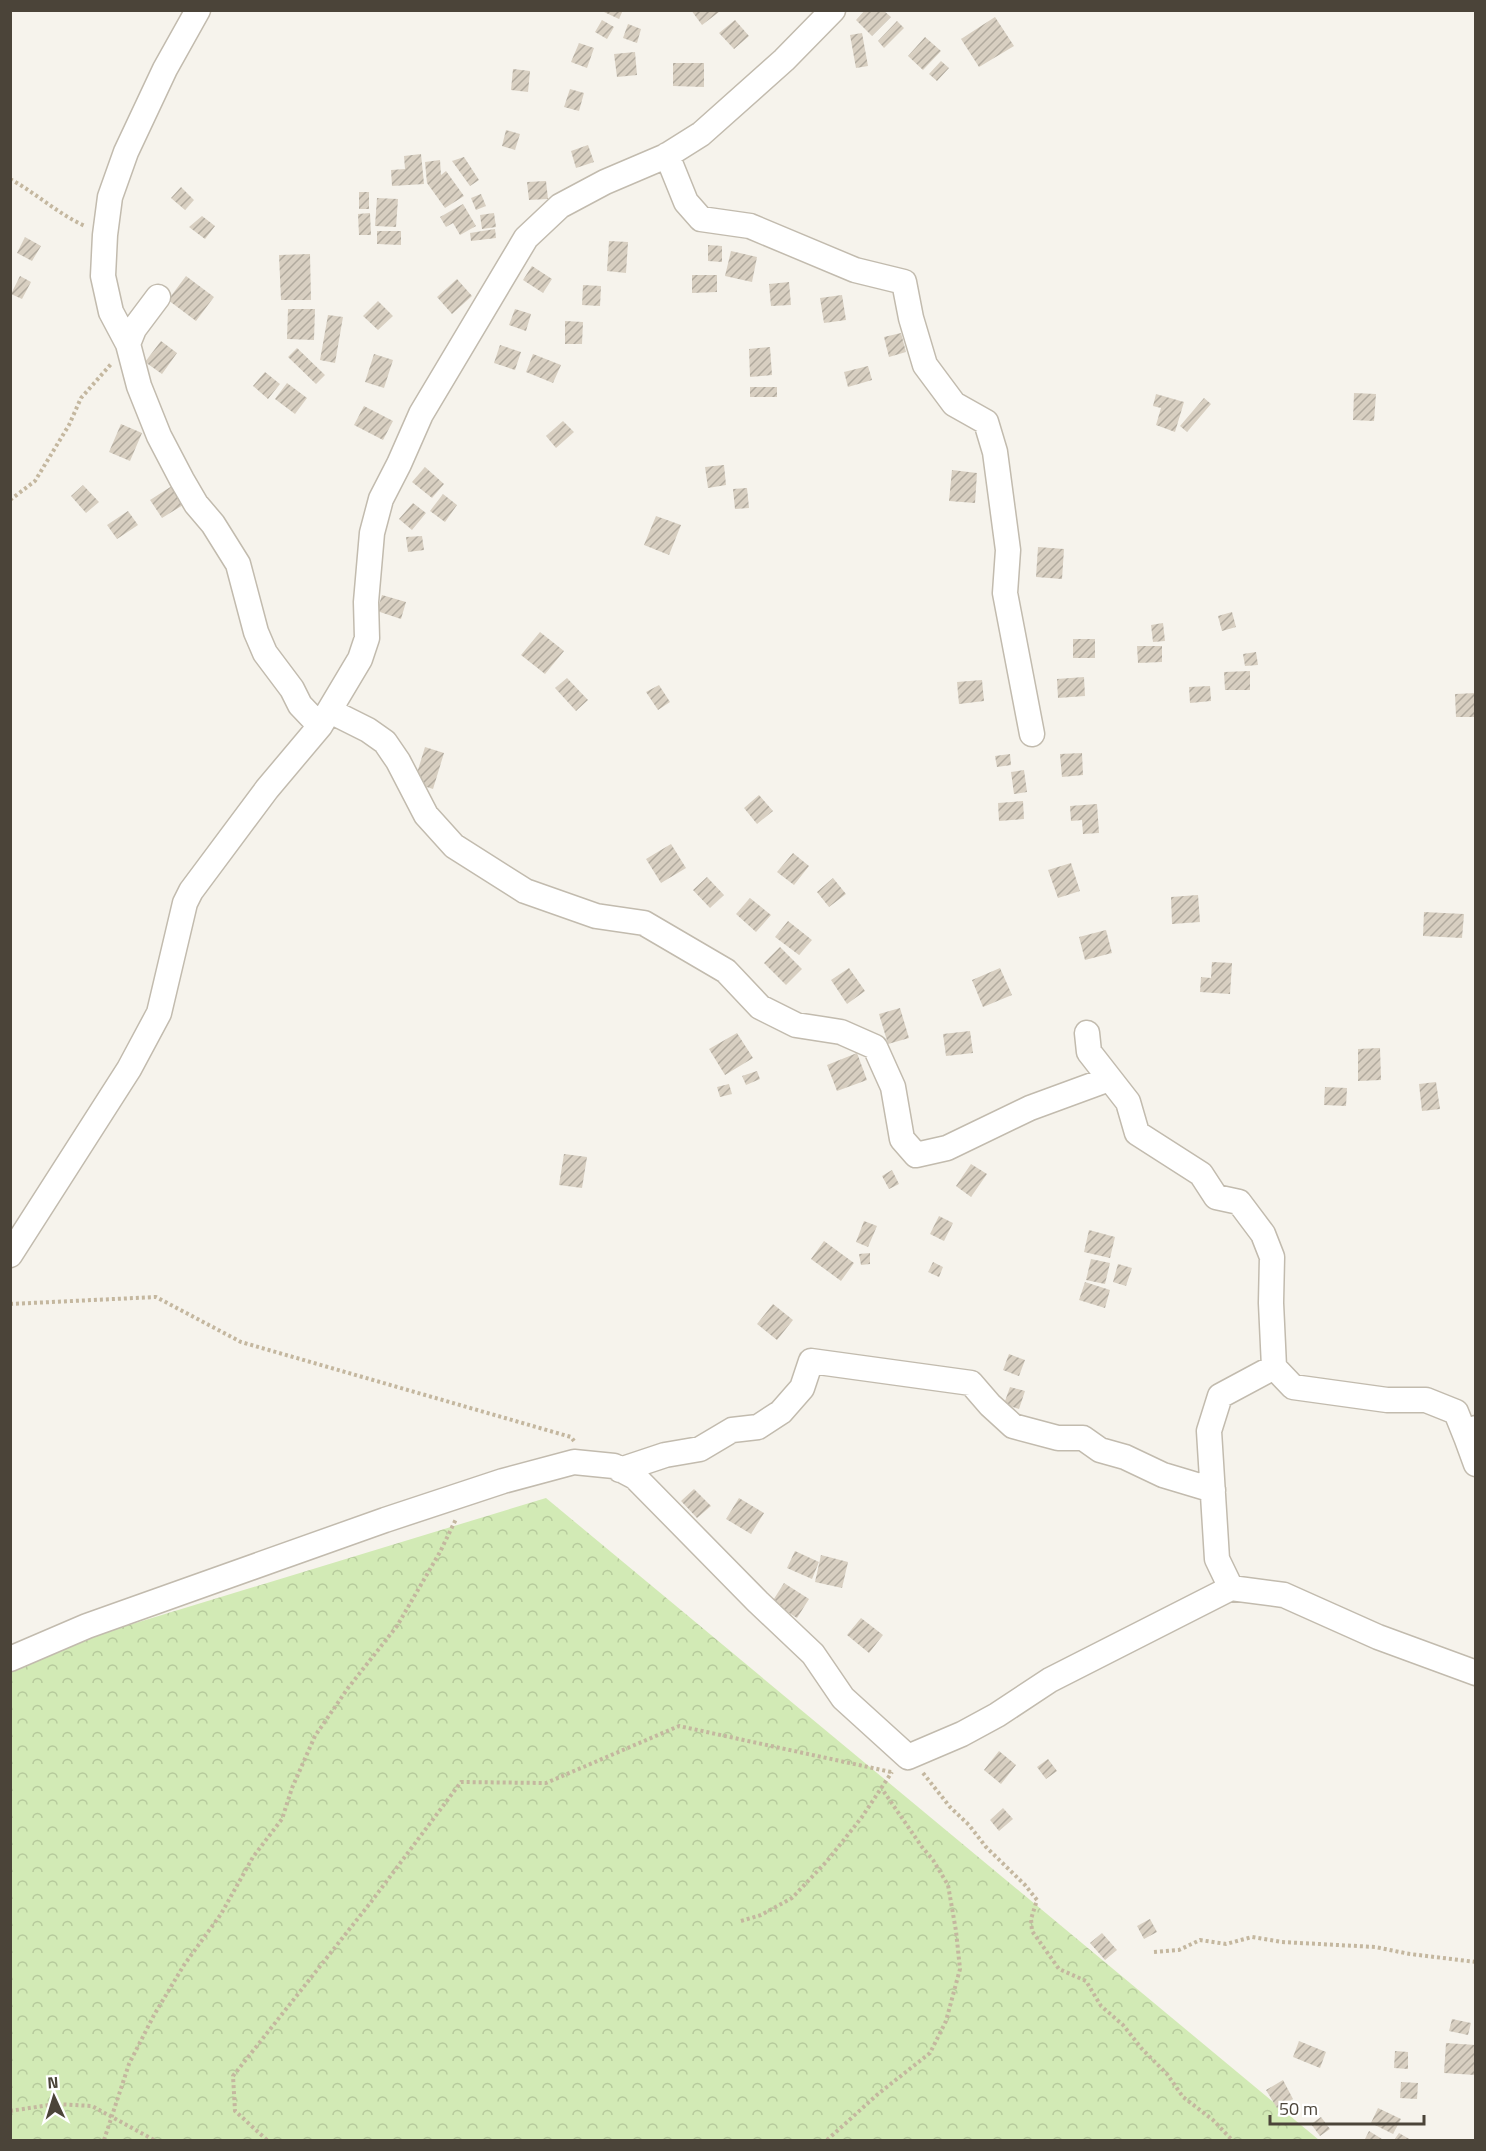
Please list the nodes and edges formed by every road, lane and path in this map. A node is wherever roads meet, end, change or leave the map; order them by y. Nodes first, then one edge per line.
1 (198, 10) edge
2 (833, 10) edge
3 (667, 155) junction
4 (10, 179) edge
5 (105, 235) junction
6 (158, 297) dead end
7 (128, 344) junction
8 (10, 500) edge
9 (325, 719) junction
10 (1032, 734) dead end
11 (1086, 1033) dead end
12 (1109, 1079) junction
13 (10, 1255) edge
14 (10, 1304) edge
15 (1274, 1367) junction
16 (1470, 1431) edge
17 (1476, 1464) edge
18 (609, 1467) junction
19 (1213, 1490) junction
20 (458, 1496) junction
21 (1231, 1588) junction
22 (10, 1659) edge
23 (1476, 1673) edge
24 (900, 1764) junction
25 (882, 1789) junction
26 (741, 1921) dead end
27 (1154, 1952) dead end
28 (1476, 1962) edge
29 (10, 2111) edge
30 (112, 2116) junction
31 (104, 2140) edge
32 (154, 2140) edge
33 (267, 2140) edge
34 (827, 2140) edge
35 (1232, 2140) edge

1 - 5 street
2 - 3 street
3 - 9 street
3 - 10 street
4 - 5 path
5 - 7 street
6 - 7 street
7 - 8 path
7 - 9 street
9 - 12 street
9 - 13 street
11 - 12 street
12 - 15 street
14 - 18 path
15 - 16 street
15 - 19 street
16 - 17 street
18 - 19 street
18 - 20 street
18 - 24 street
19 - 21 street
20 - 22 street
20 - 30 path
21 - 23 street
21 - 24 street
24 - 25 path
24 - 33 path
24 - 35 path
25 - 26 path
25 - 34 path
27 - 28 path
29 - 30 path
30 - 31 path
30 - 32 path

